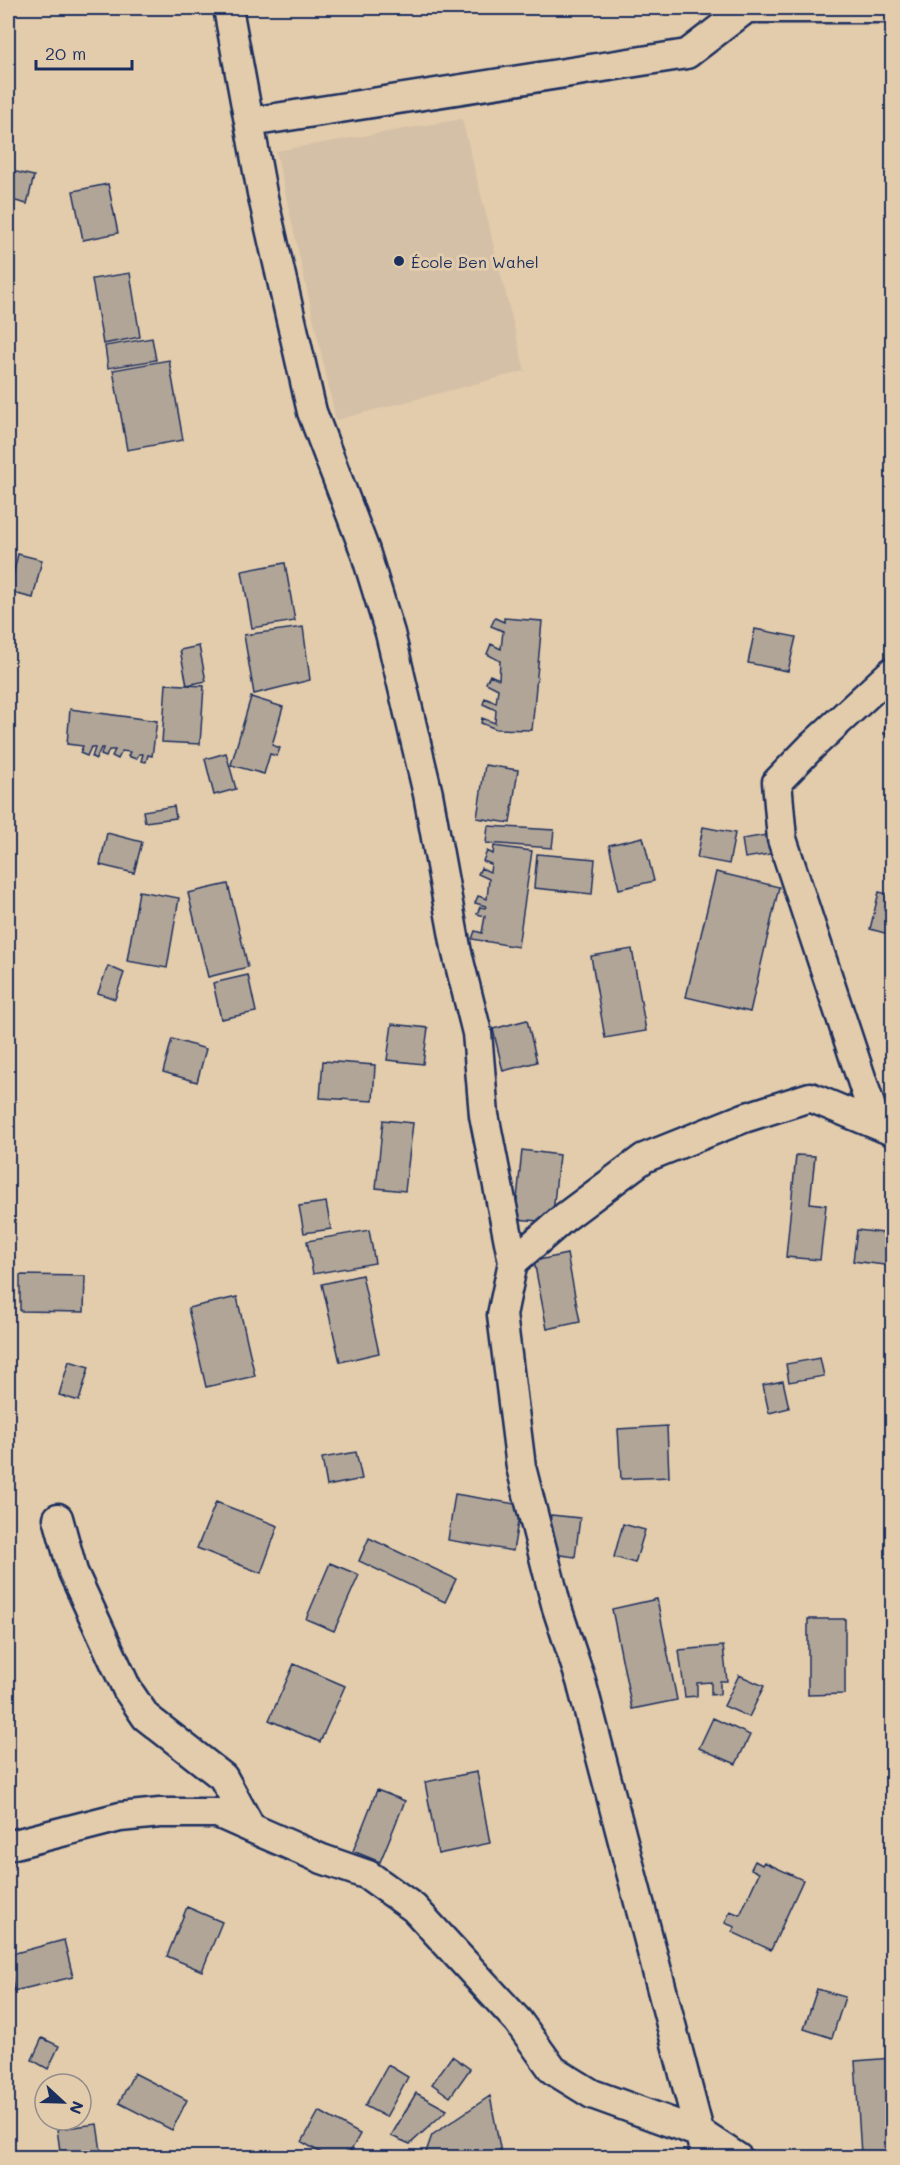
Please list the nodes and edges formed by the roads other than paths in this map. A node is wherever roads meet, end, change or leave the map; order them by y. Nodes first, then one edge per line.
1 (228, 8) edge
2 (747, 8) edge
3 (892, 8) edge
4 (250, 122) junction
5 (892, 672) edge
6 (884, 1127) edge
7 (513, 1262) junction
8 (58, 1518) dead end
9 (251, 1828) junction
10 (10, 1845) dead end
11 (703, 2145) edge
12 (738, 2157) edge

1 - 4 street
2 - 3 street
2 - 4 street
4 - 7 street
5 - 6 street
6 - 7 street
7 - 11 street
8 - 9 street
9 - 10 street
9 - 11 street
11 - 12 street

